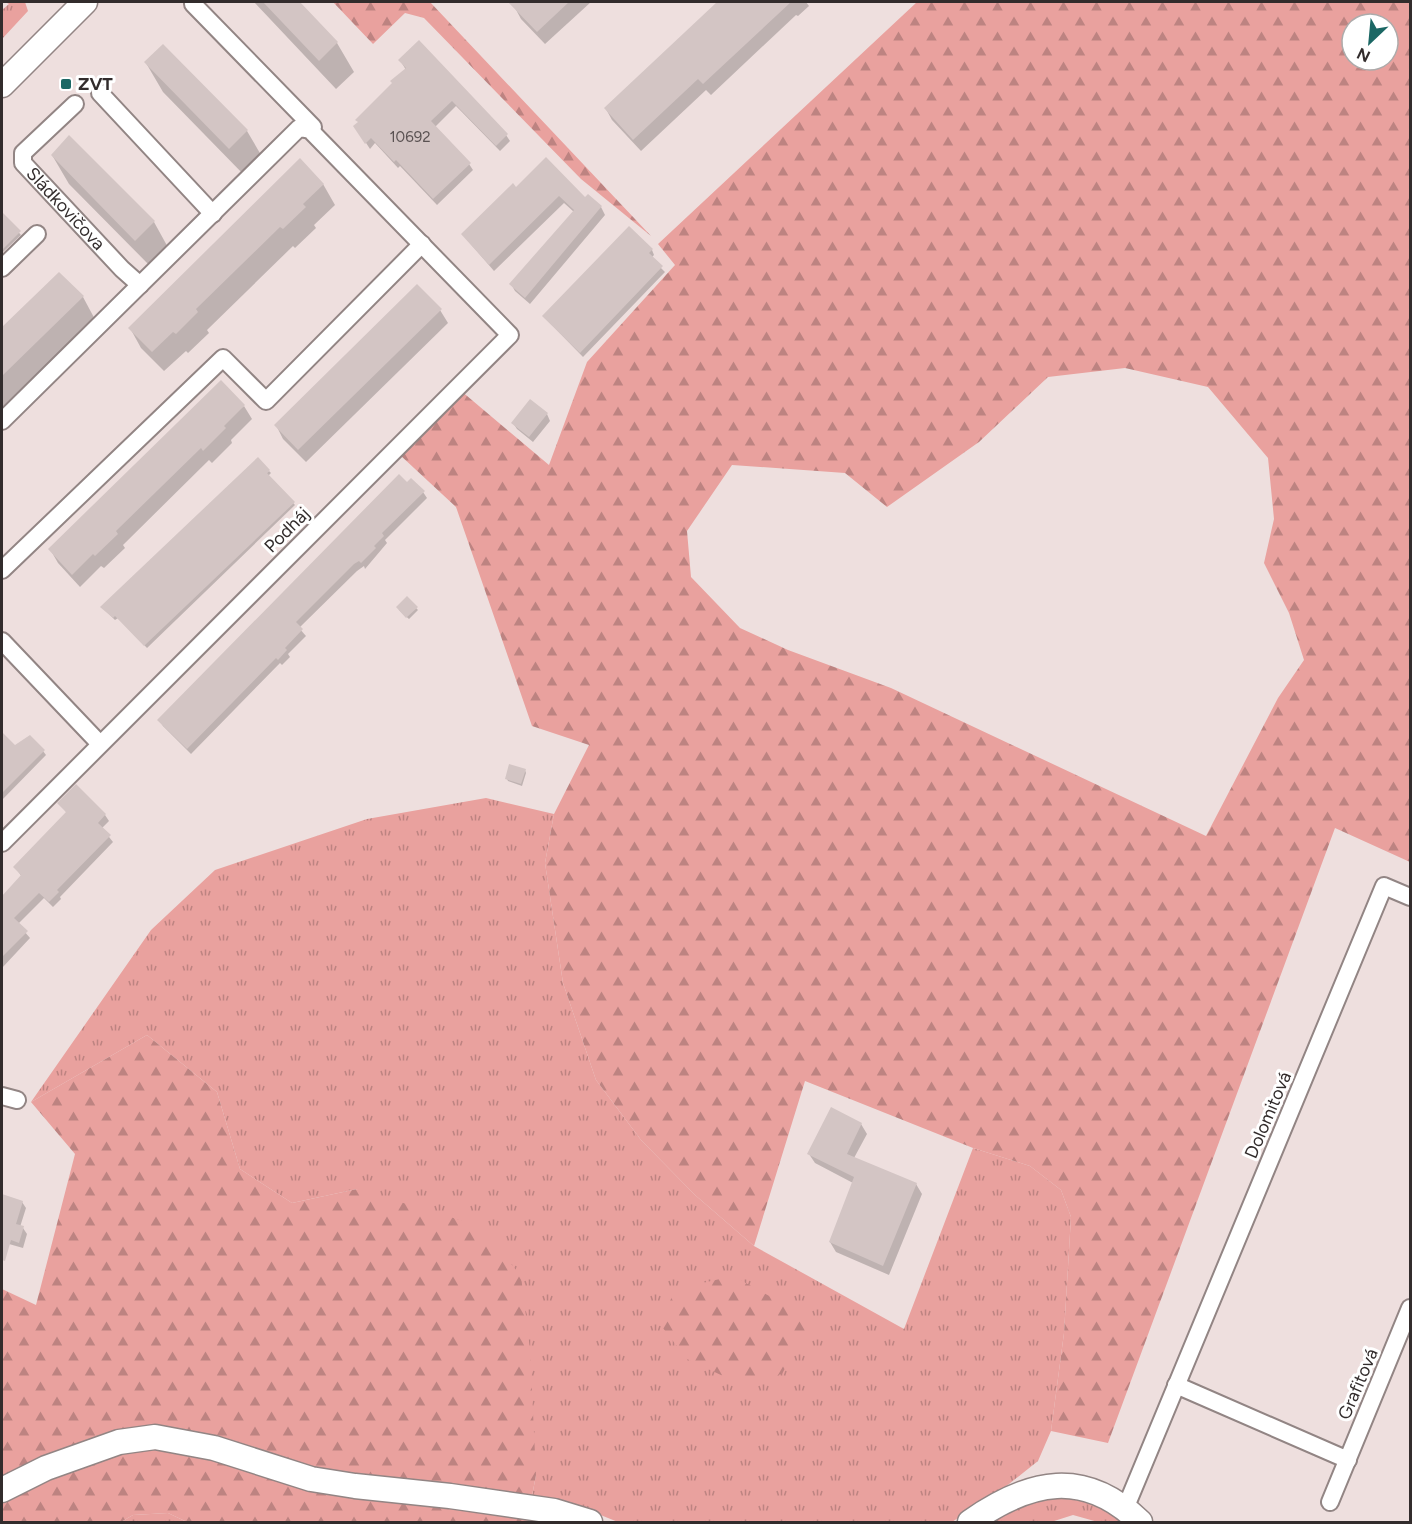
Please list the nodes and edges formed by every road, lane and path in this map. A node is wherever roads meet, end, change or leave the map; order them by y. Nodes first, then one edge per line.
1 (85, 2) edge
2 (194, 4) dead end
3 (2, 85) edge
4 (100, 93) dead end
5 (75, 104) dead end
6 (313, 127) dead end
7 (213, 214) junction
8 (37, 234) dead end
9 (422, 244) junction
10 (2, 268) edge
11 (140, 285) junction
12 (2, 421) edge
13 (2, 570) edge
14 (2, 641) edge
15 (100, 744) junction
16 (2, 843) edge
17 (1410, 897) edge
18 (1409, 1319) edge
19 (1176, 1385) junction
20 (1348, 1460) junction
21 (2, 1490) edge
22 (1330, 1502) dead end
23 (1133, 1516) edge
24 (590, 1522) edge
25 (970, 1522) edge

1 - 3 street
2 - 6 street
4 - 7 street
5 - 11 street, Sládkovičova
7 - 9 street, Podháj
7 - 11 street, Podháj
8 - 10 street
9 - 13 street
9 - 15 street, Podháj
11 - 12 street, Podháj
14 - 15 street
15 - 16 street, Podháj
17 - 19 street, Dolomitová
18 - 20 street, Grafitová
19 - 20 street
19 - 23 street, Dolomitová
20 - 22 street, Grafitová
21 - 24 street
23 - 25 street

